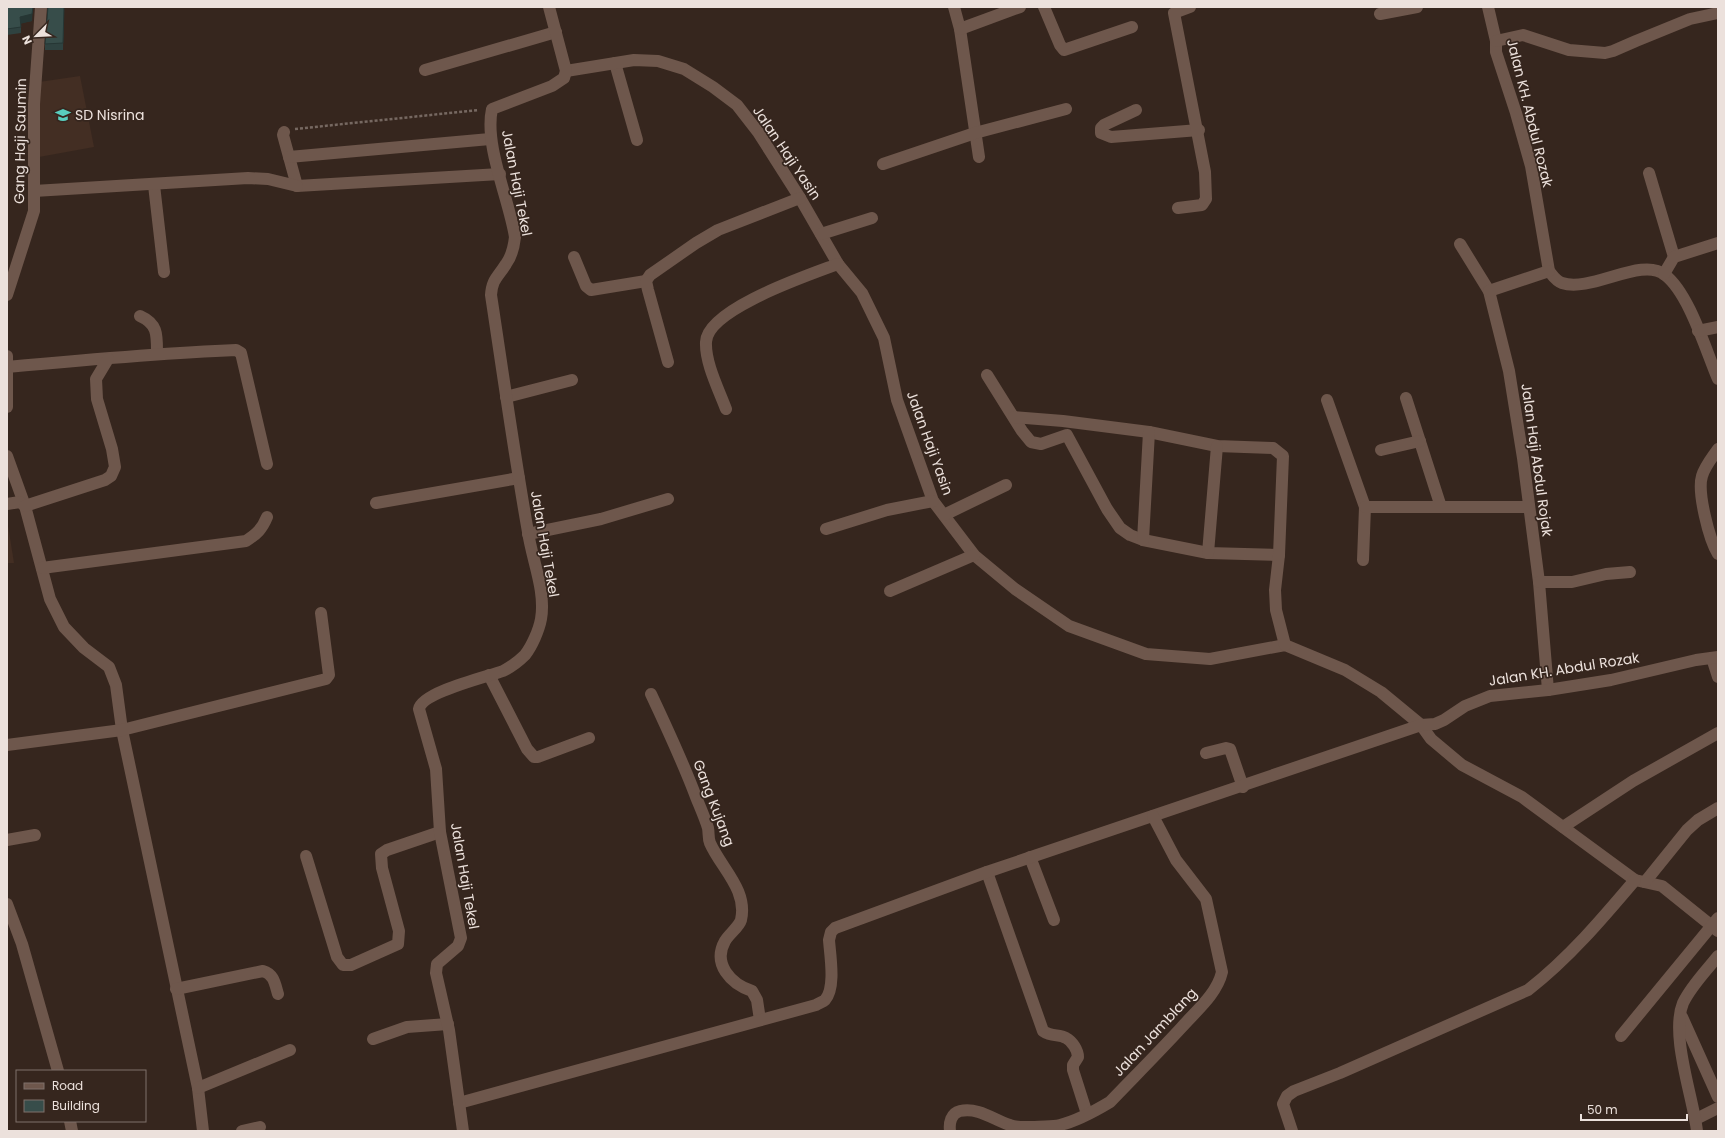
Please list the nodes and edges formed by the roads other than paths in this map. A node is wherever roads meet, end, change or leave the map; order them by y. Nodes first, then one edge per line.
1 (41, 7) edge
2 (549, 7) edge
3 (954, 7) edge
4 (1020, 7) edge
5 (1044, 7) edge
6 (1190, 7) edge
7 (1417, 7) edge
8 (1488, 7) edge
9 (1718, 13) edge
10 (1380, 14) dead end
11 (1132, 27) dead end
12 (960, 29) junction
13 (556, 32) junction
14 (1496, 41) junction
15 (615, 63) junction
16 (425, 70) dead end
17 (566, 71) junction
18 (1066, 109) dead end
19 (1136, 110) dead end
20 (1198, 130) junction
21 (284, 132) road end
22 (975, 133) junction
23 (490, 138) junction
24 (637, 140) dead end
25 (289, 157) junction
26 (979, 157) dead end
27 (883, 164) dead end
28 (1649, 173) dead end
29 (500, 174) junction
30 (154, 185) junction
31 (297, 186) junction
32 (34, 191) junction
33 (800, 198) junction
34 (1178, 208) dead end
35 (872, 218) dead end
36 (821, 234) junction
37 (1718, 243) edge
38 (1460, 244) dead end
39 (574, 257) dead end
40 (1674, 257) junction
41 (838, 264) junction
42 (1549, 271) junction
43 (164, 272) dead end
44 (1664, 274) junction
45 (646, 281) junction
46 (1489, 291) junction
47 (7, 295) edge
48 (140, 316) dead end
49 (1718, 327) edge
50 (1698, 331) junction
51 (157, 354) junction
52 (108, 359) junction
53 (668, 362) dead end
54 (7, 363) edge
55 (987, 375) dead end
56 (1718, 379) edge
57 (572, 380) dead end
58 (506, 397) junction
59 (1406, 398) dead end
60 (1327, 400) dead end
61 (7, 407) edge
62 (726, 409) dead end
63 (1014, 417) junction
64 (1063, 421) junction
65 (1149, 432) junction
66 (1067, 435) junction
67 (1420, 441) junction
68 (1217, 446) junction
69 (1718, 449) edge
70 (1381, 450) dead end
71 (7, 456) edge
72 (267, 464) dead end
73 (519, 478) junction
74 (1006, 485) dead end
75 (668, 499) dead end
76 (933, 501) junction
77 (376, 503) dead end
78 (7, 504) edge
79 (25, 506) junction
80 (1365, 507) junction
81 (1441, 507) junction
82 (1530, 507) junction
83 (944, 515) junction
84 (267, 517) dead end
85 (826, 529) dead end
86 (528, 534) junction
87 (1143, 540) junction
88 (1717, 548) edge
89 (1208, 553) junction
90 (974, 555) junction
91 (1279, 555) junction
92 (1363, 560) dead end
93 (42, 568) junction
94 (1630, 572) dead end
95 (1539, 582) junction
96 (890, 591) dead end
97 (321, 613) dead end
98 (1285, 645) junction
99 (1715, 658) edge
100 (489, 675) junction
101 (1718, 677) edge
102 (1548, 690) junction
103 (651, 694) dead end
104 (1421, 725) junction
105 (122, 730) junction
106 (1718, 733) edge
107 (589, 738) dead end
108 (7, 745) edge
109 (1206, 753) dead end
110 (1243, 787) junction
111 (1718, 808) edge
112 (1153, 816) junction
113 (1563, 827) junction
114 (440, 832) junction
115 (35, 835) dead end
116 (7, 840) edge
117 (306, 856) dead end
118 (1030, 857) junction
119 (987, 872) junction
120 (1640, 881) junction
121 (7, 904) edge
122 (1054, 920) dead end
123 (1716, 925) edge
124 (1718, 956) edge
125 (176, 989) junction
126 (278, 994) dead end
127 (1681, 1016) junction
128 (760, 1020) junction
129 (448, 1024) junction
130 (1621, 1036) dead end
131 (373, 1039) dead end
132 (290, 1050) dead end
133 (58, 1070) edge
134 (198, 1088) junction
135 (1718, 1097) edge
136 (459, 1103) junction
137 (1718, 1108) edge
138 (1087, 1114) junction
139 (1696, 1125) edge
140 (260, 1127) dead end
141 (203, 1131) edge
142 (242, 1131) edge
143 (463, 1131) edge
144 (950, 1131) edge
145 (1292, 1131) edge

1 - 32 street, Gang Haji Saumin
2 - 13 street
3 - 12 street
4 - 12 street
5 - 11 street
6 - 20 street
7 - 10 street
8 - 14 street, Jalan KH. Abdul Rozak
9 - 14 street
12 - 22 street
13 - 16 street
13 - 17 street
14 - 42 street, Jalan KH. Abdul Rozak
15 - 17 street, Jalan Haji Yasin
15 - 24 street
15 - 33 street, Jalan Haji Yasin
17 - 23 street, Jalan Haji Tekel
18 - 22 street
19 - 20 street
20 - 34 street
21 - 25 street
22 - 26 street
22 - 27 street
23 - 25 street
23 - 29 street, Jalan Haji Tekel
25 - 31 street
28 - 40 street
29 - 31 street
29 - 58 street, Jalan Haji Tekel
30 - 31 street
30 - 32 street
30 - 43 street
32 - 47 street, Gang Haji Saumin
33 - 36 street, Jalan Haji Yasin
33 - 45 street
35 - 36 street
36 - 41 street, Jalan Haji Yasin
37 - 40 street
38 - 46 street, Jalan Haji Abdul Rojak
39 - 45 street
40 - 44 street
41 - 62 street
41 - 76 street, Jalan Haji Yasin
42 - 44 street
42 - 46 street
44 - 50 street
45 - 53 street
46 - 82 street, Jalan Haji Abdul Rojak
48 - 51 street
49 - 50 street
50 - 56 street
51 - 52 street
51 - 72 street
52 - 54 street
52 - 79 street
54 - 61 street
55 - 63 street
57 - 58 street
58 - 73 street, Jalan Haji Tekel
59 - 67 street
60 - 80 street
63 - 64 street
63 - 66 street
64 - 65 street
64 - 66 street
65 - 68 street
65 - 87 street
66 - 87 street
67 - 70 street
67 - 81 street
68 - 89 street
68 - 91 street
69 - 88 street
71 - 79 street
73 - 77 street
73 - 86 street, Jalan Haji Tekel
74 - 83 street
75 - 86 street
76 - 83 street, Jalan Haji Yasin
76 - 85 street
78 - 79 street
79 - 93 street
80 - 81 street
80 - 92 street
81 - 82 street
82 - 95 street, Jalan Haji Abdul Rojak
83 - 90 street, Jalan Haji Yasin
84 - 93 street
86 - 100 street, Jalan Haji Tekel
87 - 89 street
89 - 91 street
90 - 96 street
90 - 98 street, Jalan Haji Yasin
91 - 98 street
93 - 105 street
94 - 95 street
95 - 102 street, Jalan Haji Abdul Rojak
97 - 105 street
98 - 104 street
99 - 101 street
99 - 102 street, Jalan KH. Abdul Rozak
100 - 107 street
100 - 114 street, Jalan Haji Tekel
102 - 104 street, Jalan KH. Abdul Rozak
103 - 128 street, Gang Kujang
104 - 110 street, Jalan KH. Abdul Rozak
104 - 113 street
105 - 108 street
105 - 125 street
106 - 113 street
109 - 110 street
110 - 112 street, Jalan KH. Abdul Rozak
111 - 120 street
112 - 118 street, Jalan KH. Abdul Rozak
112 - 138 street, Jalan Jamblang
113 - 120 street
114 - 117 street
114 - 129 street, Jalan Haji Tekel
115 - 116 street
118 - 119 street, Jalan KH. Abdul Rozak
118 - 122 street
119 - 128 street, Jalan KH. Abdul Rozak
119 - 138 street
120 - 123 street
120 - 145 street
121 - 133 street
123 - 130 street
124 - 127 street
125 - 126 street
125 - 134 street
127 - 135 street
127 - 139 street
128 - 136 street, Jalan KH. Abdul Rozak
129 - 131 street
129 - 136 street, Jalan Haji Tekel
132 - 134 street
134 - 141 street
136 - 143 street, Jalan Haji Tekel
137 - 139 street
138 - 144 street, Jalan Jamblang
140 - 142 street

